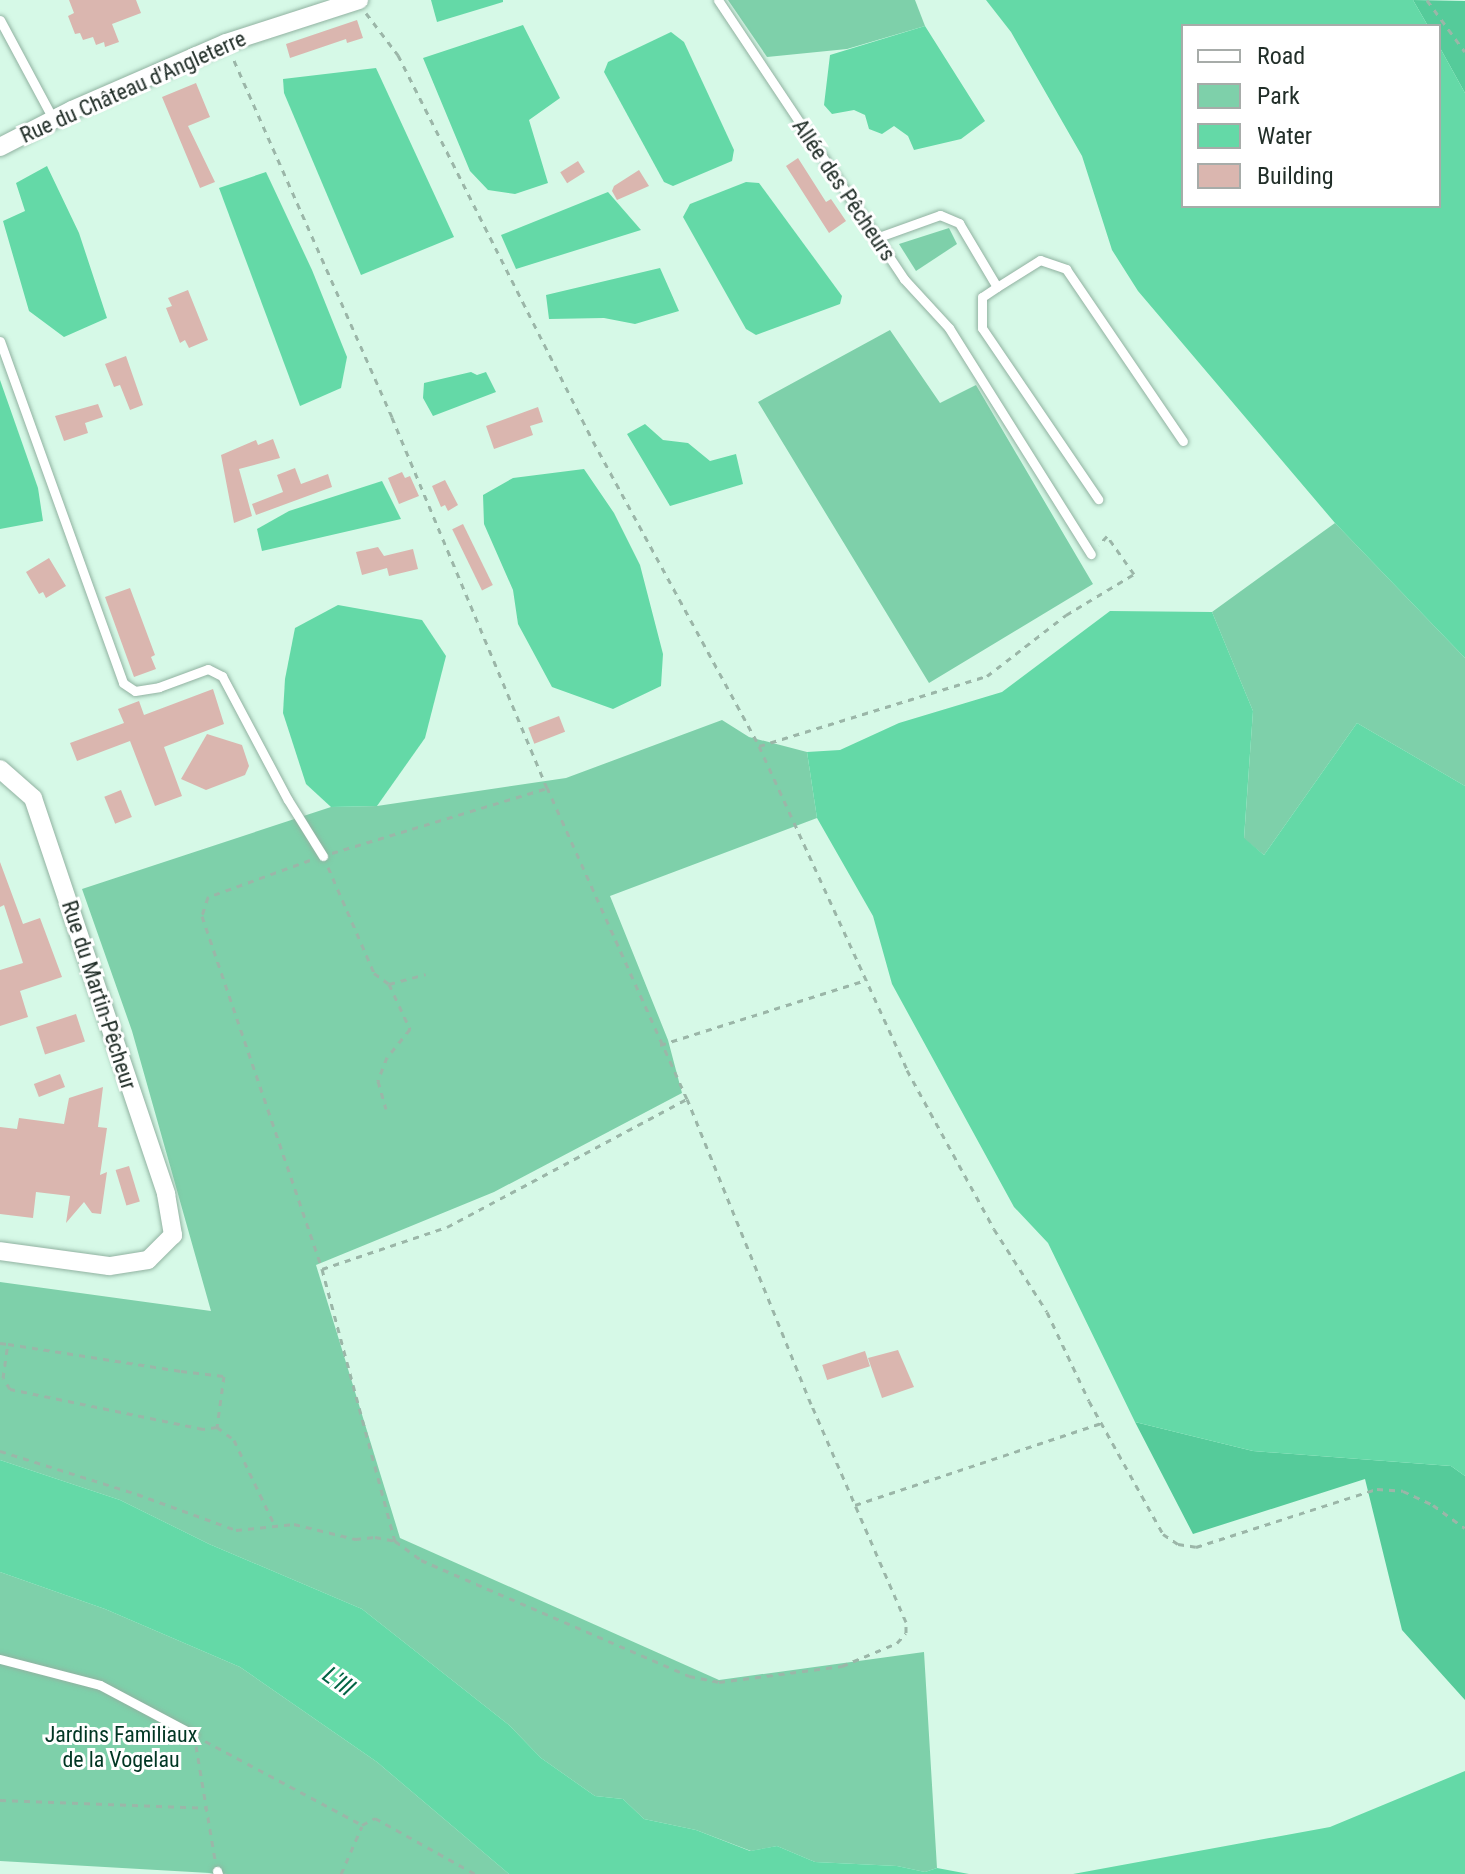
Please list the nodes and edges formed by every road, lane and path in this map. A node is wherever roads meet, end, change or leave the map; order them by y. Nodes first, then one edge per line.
1 (718, 0) edge
2 (1427, 0) edge
3 (362, 4) edge
4 (0, 20) edge
5 (226, 43) junction
6 (1465, 52) edge
7 (54, 120) junction
8 (0, 147) edge
9 (876, 238) junction
10 (997, 287) junction
11 (0, 341) edge
12 (1183, 441) dead end
13 (1098, 499) dead end
14 (1091, 554) joint
15 (759, 746) junction
16 (0, 769) edge
17 (547, 788) junction
18 (323, 856) junction
19 (426, 974) dead end
20 (866, 980) junction
21 (389, 984) junction
22 (660, 1045) junction
23 (687, 1099) junction
24 (386, 1109) dead end
25 (0, 1251) edge
26 (322, 1269) junction
27 (0, 1343) edge
28 (8, 1344) junction
29 (1101, 1423) junction
30 (217, 1427) junction
31 (0, 1451) edge
32 (855, 1505) junction
33 (275, 1526) junction
34 (1465, 1528) edge
35 (395, 1541) junction
36 (0, 1659) edge
37 (194, 1735) junction
38 (0, 1800) edge
39 (205, 1808) junction
40 (362, 1825) junction
41 (217, 1872) edge
42 (473, 1873) edge
43 (341, 1874) edge

1 - 9 lane, Allée des Pêcheurs
2 - 6 path
3 - 5 street, Rue du Château d'Angleterre
3 - 15 path
4 - 7 lane
5 - 7 street, Rue du Château d'Angleterre
5 - 17 path
7 - 8 street, Rue du Château d'Angleterre
9 - 10 lane
9 - 14 lane, Allée des Pêcheurs
10 - 12 lane
10 - 13 lane
11 - 18 lane
14 - 15 path
15 - 20 path
16 - 25 street, Rue du Martin-Pêcheur
17 - 18 path
17 - 22 path
18 - 21 path
18 - 26 path
19 - 21 path
20 - 22 path
20 - 29 path
21 - 24 path
22 - 23 path
23 - 26 path
23 - 32 path
26 - 35 path
27 - 28 path
28 - 30 path
28 - 30 path
29 - 32 path
29 - 34 path
30 - 33 path
31 - 33 path
32 - 35 path
33 - 35 path
36 - 37 lane
37 - 39 path
37 - 40 path
38 - 39 path
39 - 41 path
40 - 42 path
40 - 43 path

